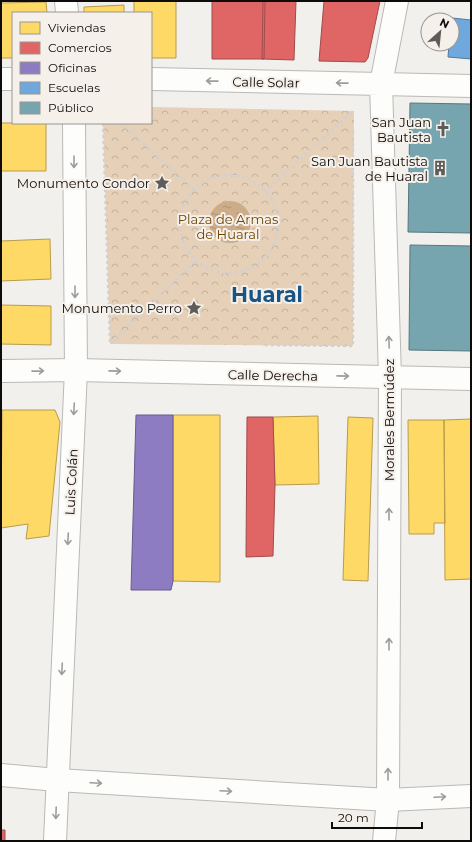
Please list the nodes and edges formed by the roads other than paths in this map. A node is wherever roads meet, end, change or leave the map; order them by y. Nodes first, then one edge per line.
1 (66, 1) edge
2 (397, 1) edge
3 (67, 12) edge
4 (1, 79) edge
5 (12, 79) edge
6 (152, 79) edge
7 (381, 84) junction
8 (471, 86) edge
9 (74, 124) edge
10 (76, 370) junction
11 (1, 371) edge
12 (390, 377) junction
13 (471, 379) edge
14 (1, 775) edge
15 (57, 780) junction
16 (471, 796) edge
17 (388, 800) junction
18 (55, 841) edge
19 (384, 841) edge

1 - 3 street
2 - 7 street, Morales Bermúdez
4 - 5 street
7 -> 6 street, Calle Solar
7 - 8 street, Calle Solar
12 -> 7 street, Morales Bermúdez
9 -> 10 street, Luis Colán
11 -> 10 street, Calle Derecha
10 -> 12 street, Calle Derecha
10 -> 15 street, Luis Colán
12 - 13 street, Calle Derecha
17 -> 12 street, Morales Bermúdez
14 - 15 street
15 -> 17 street
15 -> 18 street, Luis Colán
17 -> 16 street
17 - 19 street, Morales Bermúdez

